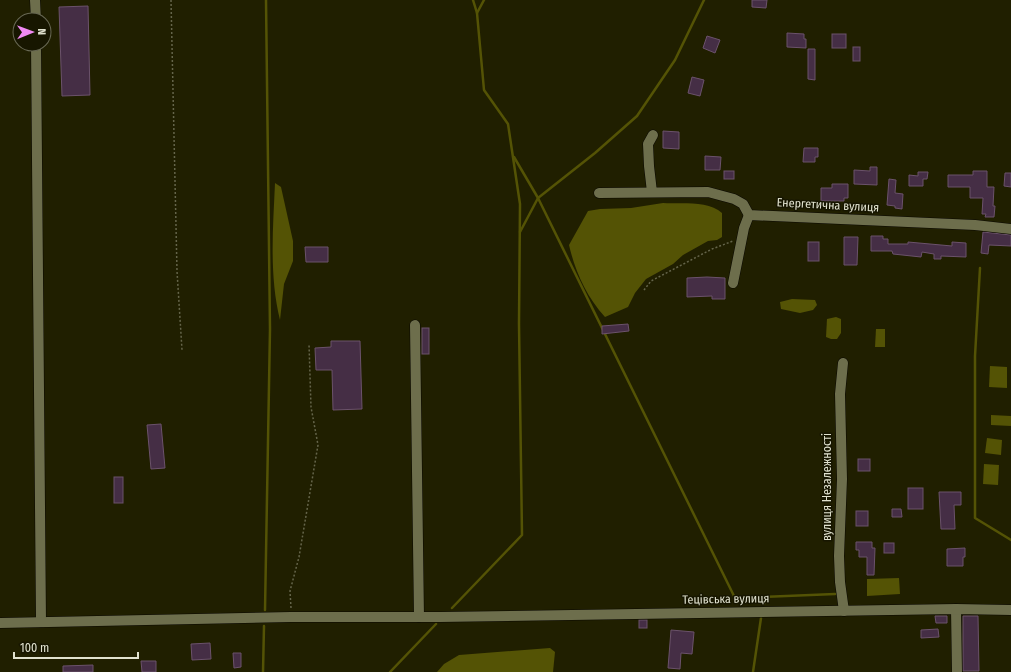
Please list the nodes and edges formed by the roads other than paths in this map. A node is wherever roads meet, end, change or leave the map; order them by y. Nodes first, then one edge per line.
1 (35, 0) edge
2 (36, 12) edge
3 (36, 52) edge
4 (653, 135) dead end
5 (652, 192) junction
6 (599, 193) dead end
7 (749, 215) junction
8 (1011, 229) edge
9 (733, 283) dead end
10 (415, 325) dead end
11 (843, 363) dead end
12 (956, 609) junction
13 (1011, 610) edge
14 (844, 611) junction
15 (419, 617) junction
16 (0, 622) edge
17 (41, 622) junction
18 (957, 672) edge

1 - 2 street
3 - 17 street
4 - 5 street
5 - 6 street
5 - 7 street
7 - 8 street, Енергетична вулиця
7 - 9 street
10 - 15 street
11 - 14 street, вулиця Незалежності
12 - 13 street, Тецівська вулиця
12 - 14 street, Тецівська вулиця
12 - 18 street
14 - 15 street, Тецівська вулиця
15 - 17 street, Тецівська вулиця
16 - 17 street, Тецівська вулиця

